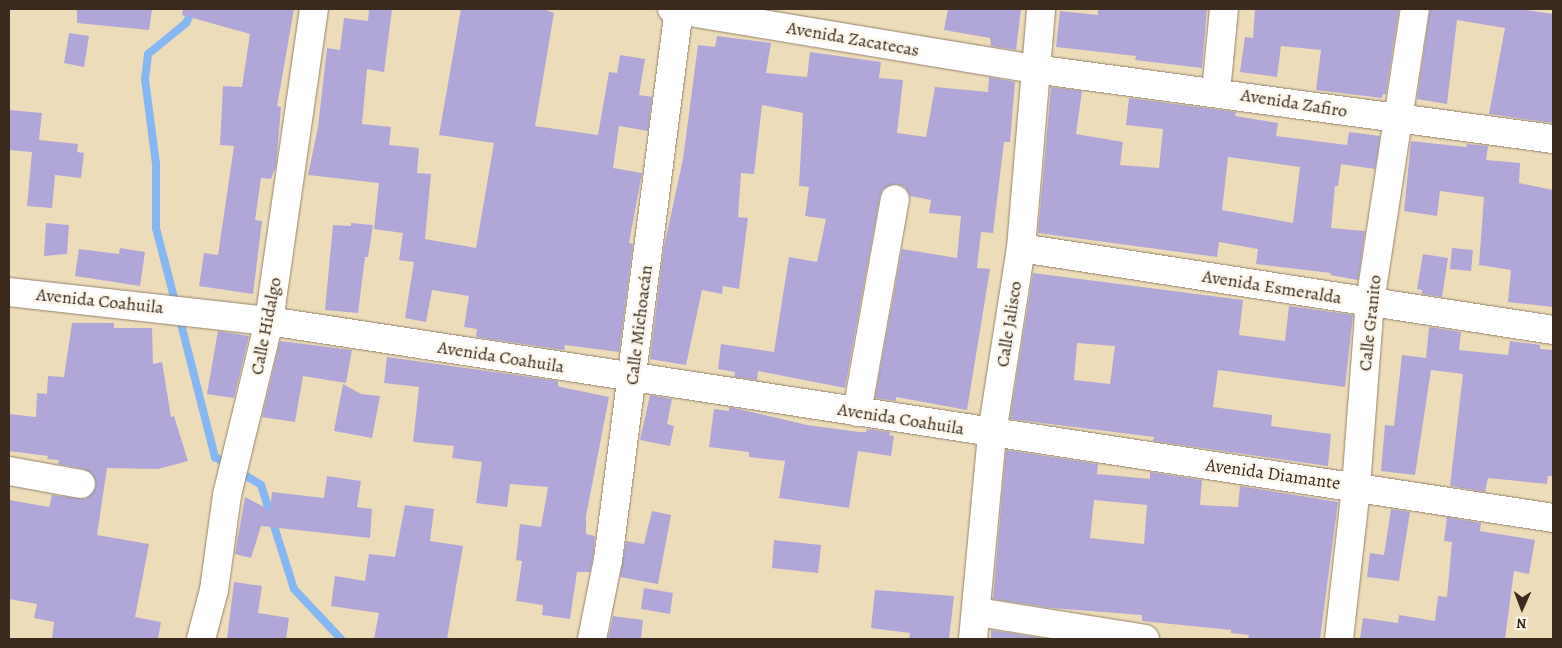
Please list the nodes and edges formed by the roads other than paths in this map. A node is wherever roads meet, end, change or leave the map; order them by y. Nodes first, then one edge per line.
1 (314, 9) edge
2 (677, 9) edge
3 (1041, 9) edge
4 (1224, 9) edge
5 (1415, 9) edge
6 (1034, 69) junction
7 (1216, 92) junction
8 (1400, 119) junction
9 (1553, 139) edge
10 (895, 199) dead end
11 (1021, 248) junction
12 (9, 292) edge
13 (1370, 302) junction
14 (269, 321) junction
15 (1553, 330) edge
16 (633, 378) junction
17 (857, 412) junction
18 (992, 432) junction
19 (9, 471) edge
20 (81, 484) dead end
21 (1356, 487) junction
22 (1553, 518) edge
23 (977, 612) junction
24 (201, 639) edge
25 (592, 639) edge
26 (973, 639) edge
27 (1145, 639) edge
28 (1339, 639) edge

1 - 14 street, Calle Hidalgo
2 - 6 street, Avenida Zacatecas
2 - 16 street, Calle Michoacán
3 - 6 street, Calle Jalisco
4 - 7 street
5 - 8 street, Calle Granito
6 - 7 street, Avenida Zafiro
6 - 11 street, Calle Jalisco
7 - 8 street, Avenida Zafiro
8 - 9 street, Avenida Zafiro
8 - 13 street, Calle Granito
10 - 17 street
11 - 13 street, Avenida Esmeralda
11 - 18 street, Calle Jalisco
12 - 14 street, Avenida Coahuila
13 - 15 street, Avenida Esmeralda
13 - 21 street, Calle Granito
14 - 16 street, Avenida Coahuila
14 - 24 street, Calle Hidalgo
16 - 17 street, Avenida Coahuila
16 - 25 street, Calle Michoacán
17 - 18 street, Avenida Coahuila
18 - 21 street, Avenida Diamante
18 - 23 street, Calle Jalisco
19 - 20 street
21 - 22 street, Avenida Diamante
21 - 28 street, Calle Granito
23 - 26 street, Calle Jalisco
23 - 27 street

